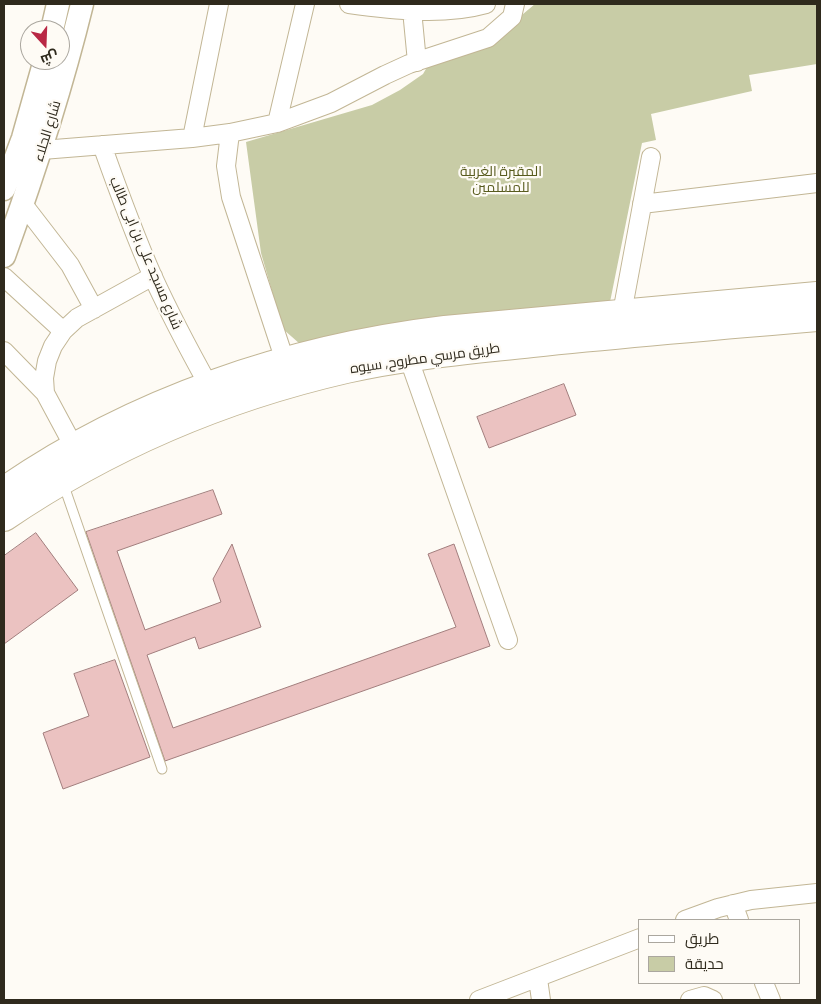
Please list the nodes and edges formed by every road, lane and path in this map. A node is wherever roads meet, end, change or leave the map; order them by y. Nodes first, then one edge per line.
1 (58, 4) edge
2 (82, 4) edge
3 (219, 4) edge
4 (305, 4) edge
5 (349, 4) edge
6 (486, 4) edge
7 (515, 4) edge
8 (370, 5) edge
9 (412, 10) junction
10 (54, 20) edge
11 (417, 62) junction
12 (42, 70) edge
13 (277, 123) junction
14 (230, 133) junction
15 (192, 138) junction
16 (102, 145) junction
17 (42, 150) junction
18 (651, 157) dead end
19 (8, 165) edge
20 (817, 182) edge
21 (4, 189) edge
22 (23, 204) junction
23 (642, 204) junction
24 (4, 256) edge
25 (153, 276) junction
26 (4, 277) edge
27 (817, 296) edge
28 (94, 308) junction
29 (622, 313) junction
30 (817, 317) edge
31 (63, 331) junction
32 (404, 346) junction
33 (4, 350) edge
34 (285, 362) junction
35 (209, 386) junction
36 (45, 393) junction
37 (74, 447) junction
38 (62, 480) junction
39 (4, 491) edge
40 (4, 518) edge
41 (508, 640) dead end
42 (162, 769) dead end
43 (817, 893) edge
44 (736, 912) edge
45 (688, 919) edge
46 (638, 939) edge
47 (538, 979) junction
48 (764, 984) edge
49 (479, 1000) edge
50 (541, 1000) edge
51 (690, 1000) edge
52 (713, 1000) edge
53 (772, 1000) edge

1 - 10 street
2 - 17 street, شارع الجلاء
3 - 15 street
4 - 13 street
5 - 8 street
6 - 9 street
7 - 11 street
8 - 9 street
9 - 11 street
11 - 13 street
12 - 19 street, شارع الجلاء
13 - 14 street
14 - 15 street
14 - 34 street
15 - 16 street
16 - 17 street
16 - 25 street, شارع مسجد على بن ابى طالب
17 - 22 street, شارع الجلاء
18 - 23 street
19 - 21 street, شارع الجلاء
20 - 23 street
22 - 24 street, شارع الجلاء
22 - 28 street
23 - 29 street
25 - 28 street
25 - 35 street, شارع مسجد على بن ابى طالب
26 - 31 street
27 - 29 main road, طريق مرسي مطروح, سيوه
28 - 31 street
29 - 32 main road, طريق مرسي مطروح, سيوه
30 - 32 main road, طريق مرسي مطروح, سيوه
31 - 36 street
32 - 34 main road, طريق مرسي مطروح, سيوه
32 - 38 main road, طريق مرسي مطروح, سيوه
32 - 41 street
33 - 36 street
34 - 35 main road, طريق مرسي مطروح, سيوه
35 - 37 main road, طريق مرسي مطروح, سيوه
36 - 37 street
37 - 39 main road, طريق مرسي مطروح, سيوه
38 - 40 main road, طريق مرسي مطروح, سيوه
38 - 42 lane
43 - 44 street
44 - 45 street
46 - 47 street
47 - 49 street
47 - 50 street
48 - 53 street
51 - 52 street

